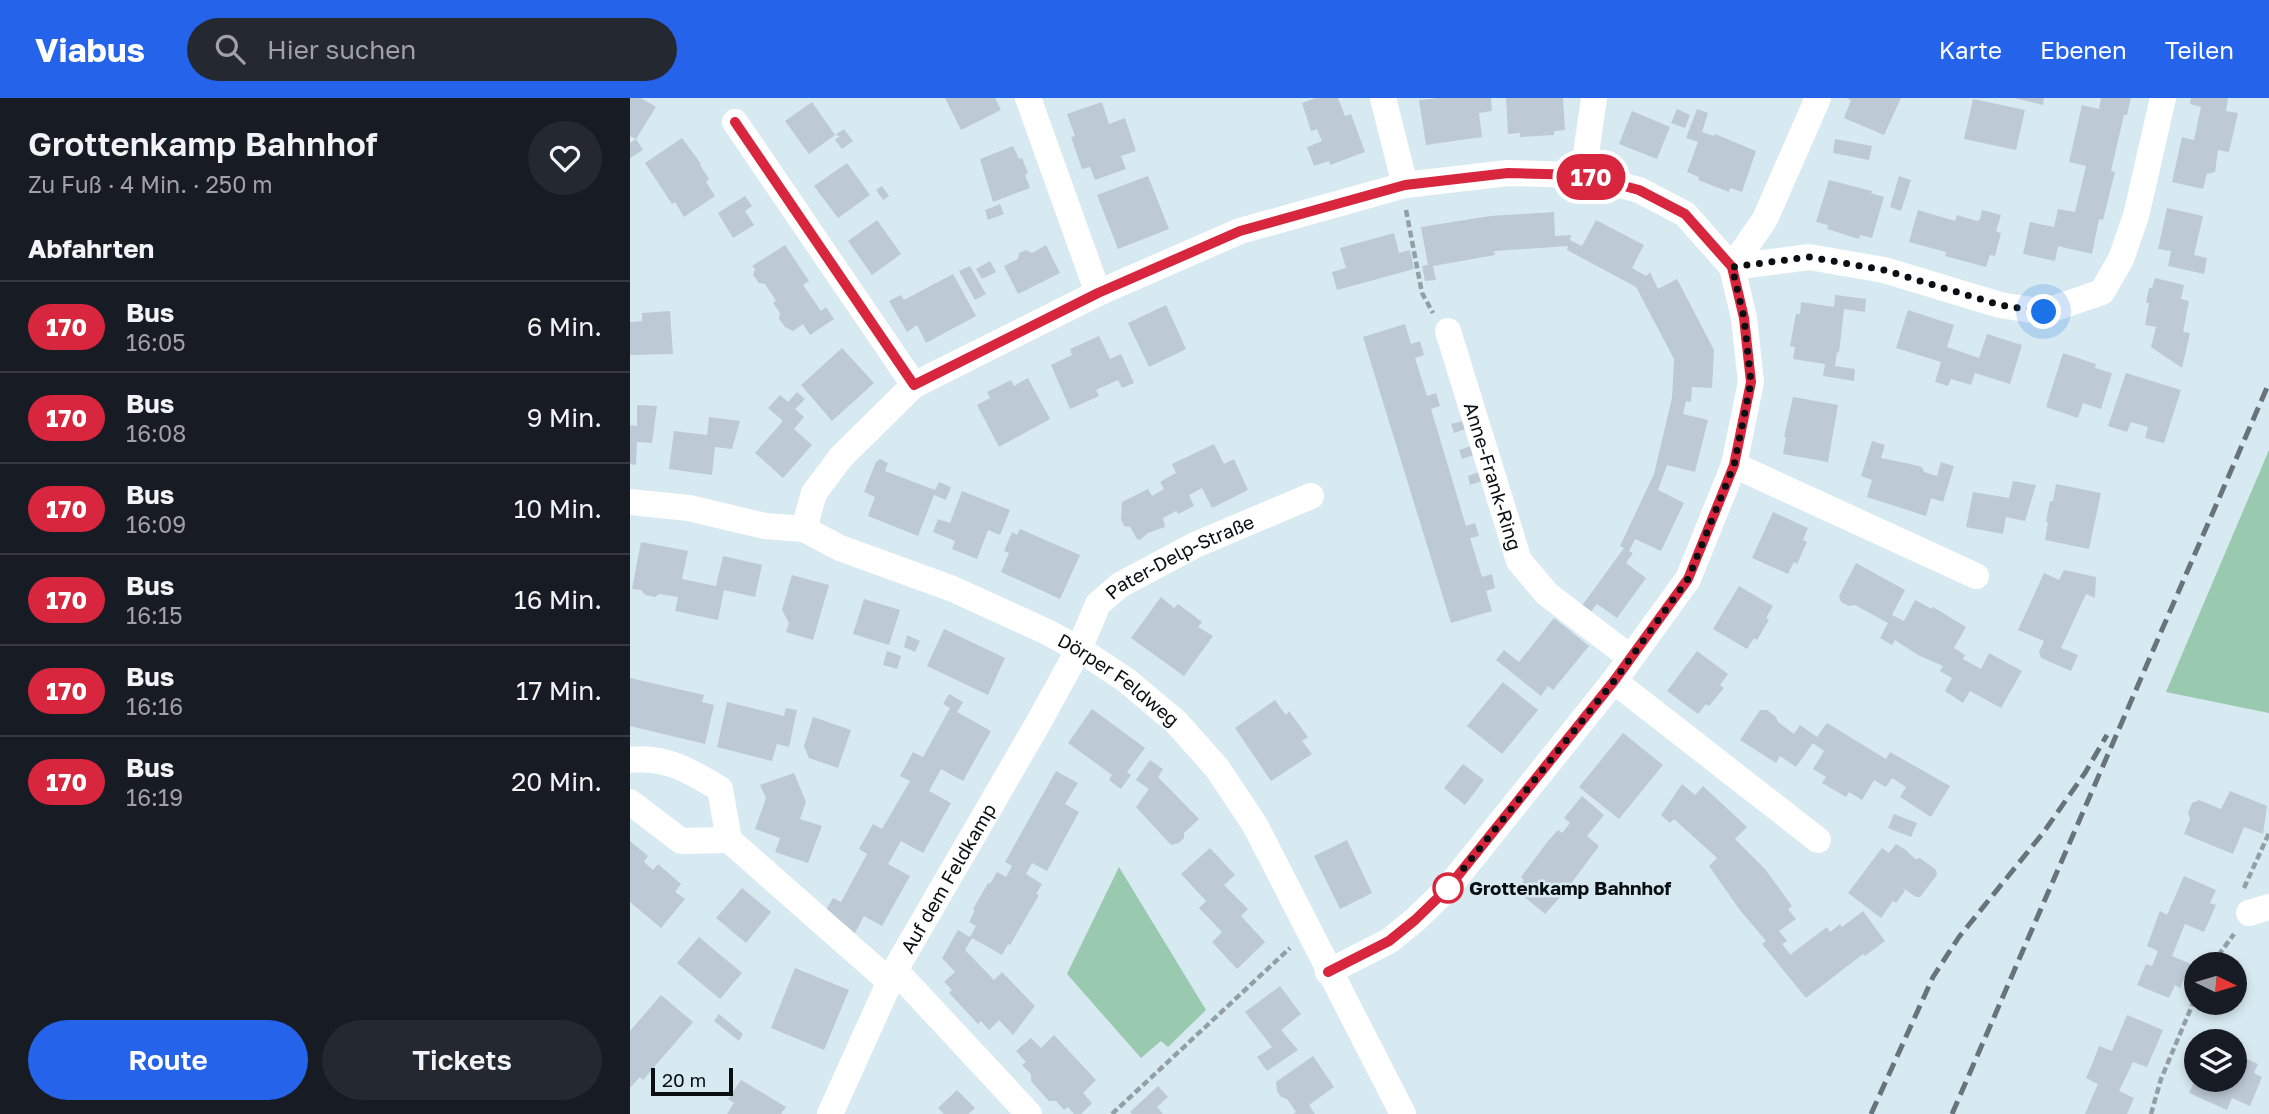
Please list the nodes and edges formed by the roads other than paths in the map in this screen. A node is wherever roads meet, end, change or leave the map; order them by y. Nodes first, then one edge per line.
1 (1028, 98) edge
2 (1383, 98) edge
3 (1594, 98) edge
4 (1818, 98) edge
5 (2163, 98) edge
6 (735, 122) dead end
7 (1583, 175) junction
8 (1405, 185) junction
9 (1732, 267) junction
10 (1098, 293) junction
11 (1448, 331) road end
12 (914, 385) junction
13 (1734, 465) junction
14 (1311, 496) dead end
15 (630, 502) edge
16 (804, 530) junction
17 (1976, 576) dead end
18 (1079, 649) junction
19 (1631, 658) junction
20 (1614, 681) junction
21 (630, 760) edge
22 (630, 802) edge
23 (729, 840) junction
24 (1818, 840) dead end
25 (1328, 972) junction
26 (892, 976) junction
27 (830, 1114) edge
28 (1029, 1114) edge
29 (1403, 1114) edge

1 - 10 street
2 - 8 street
3 - 7 street
4 - 9 street
5 - 9 street
6 - 12 street
7 - 8 street
7 - 9 street
8 - 10 street
9 - 13 street
10 - 12 street
11 - 19 street, Anne-Frank-Ring
12 - 16 street
13 - 17 street
13 - 19 street
14 - 18 street, Pater-Delp-Straße
15 - 16 street, Dörper Feldweg
16 - 18 street, Dörper Feldweg
18 - 25 street, Dörper Feldweg
18 - 26 street, Auf dem Feldkamp
19 - 20 street
20 - 24 street
20 - 25 street
21 - 23 street
22 - 23 street
23 - 26 street
25 - 29 street, Dörper Feldweg
26 - 27 street, Auf dem Feldkamp
26 - 28 street

